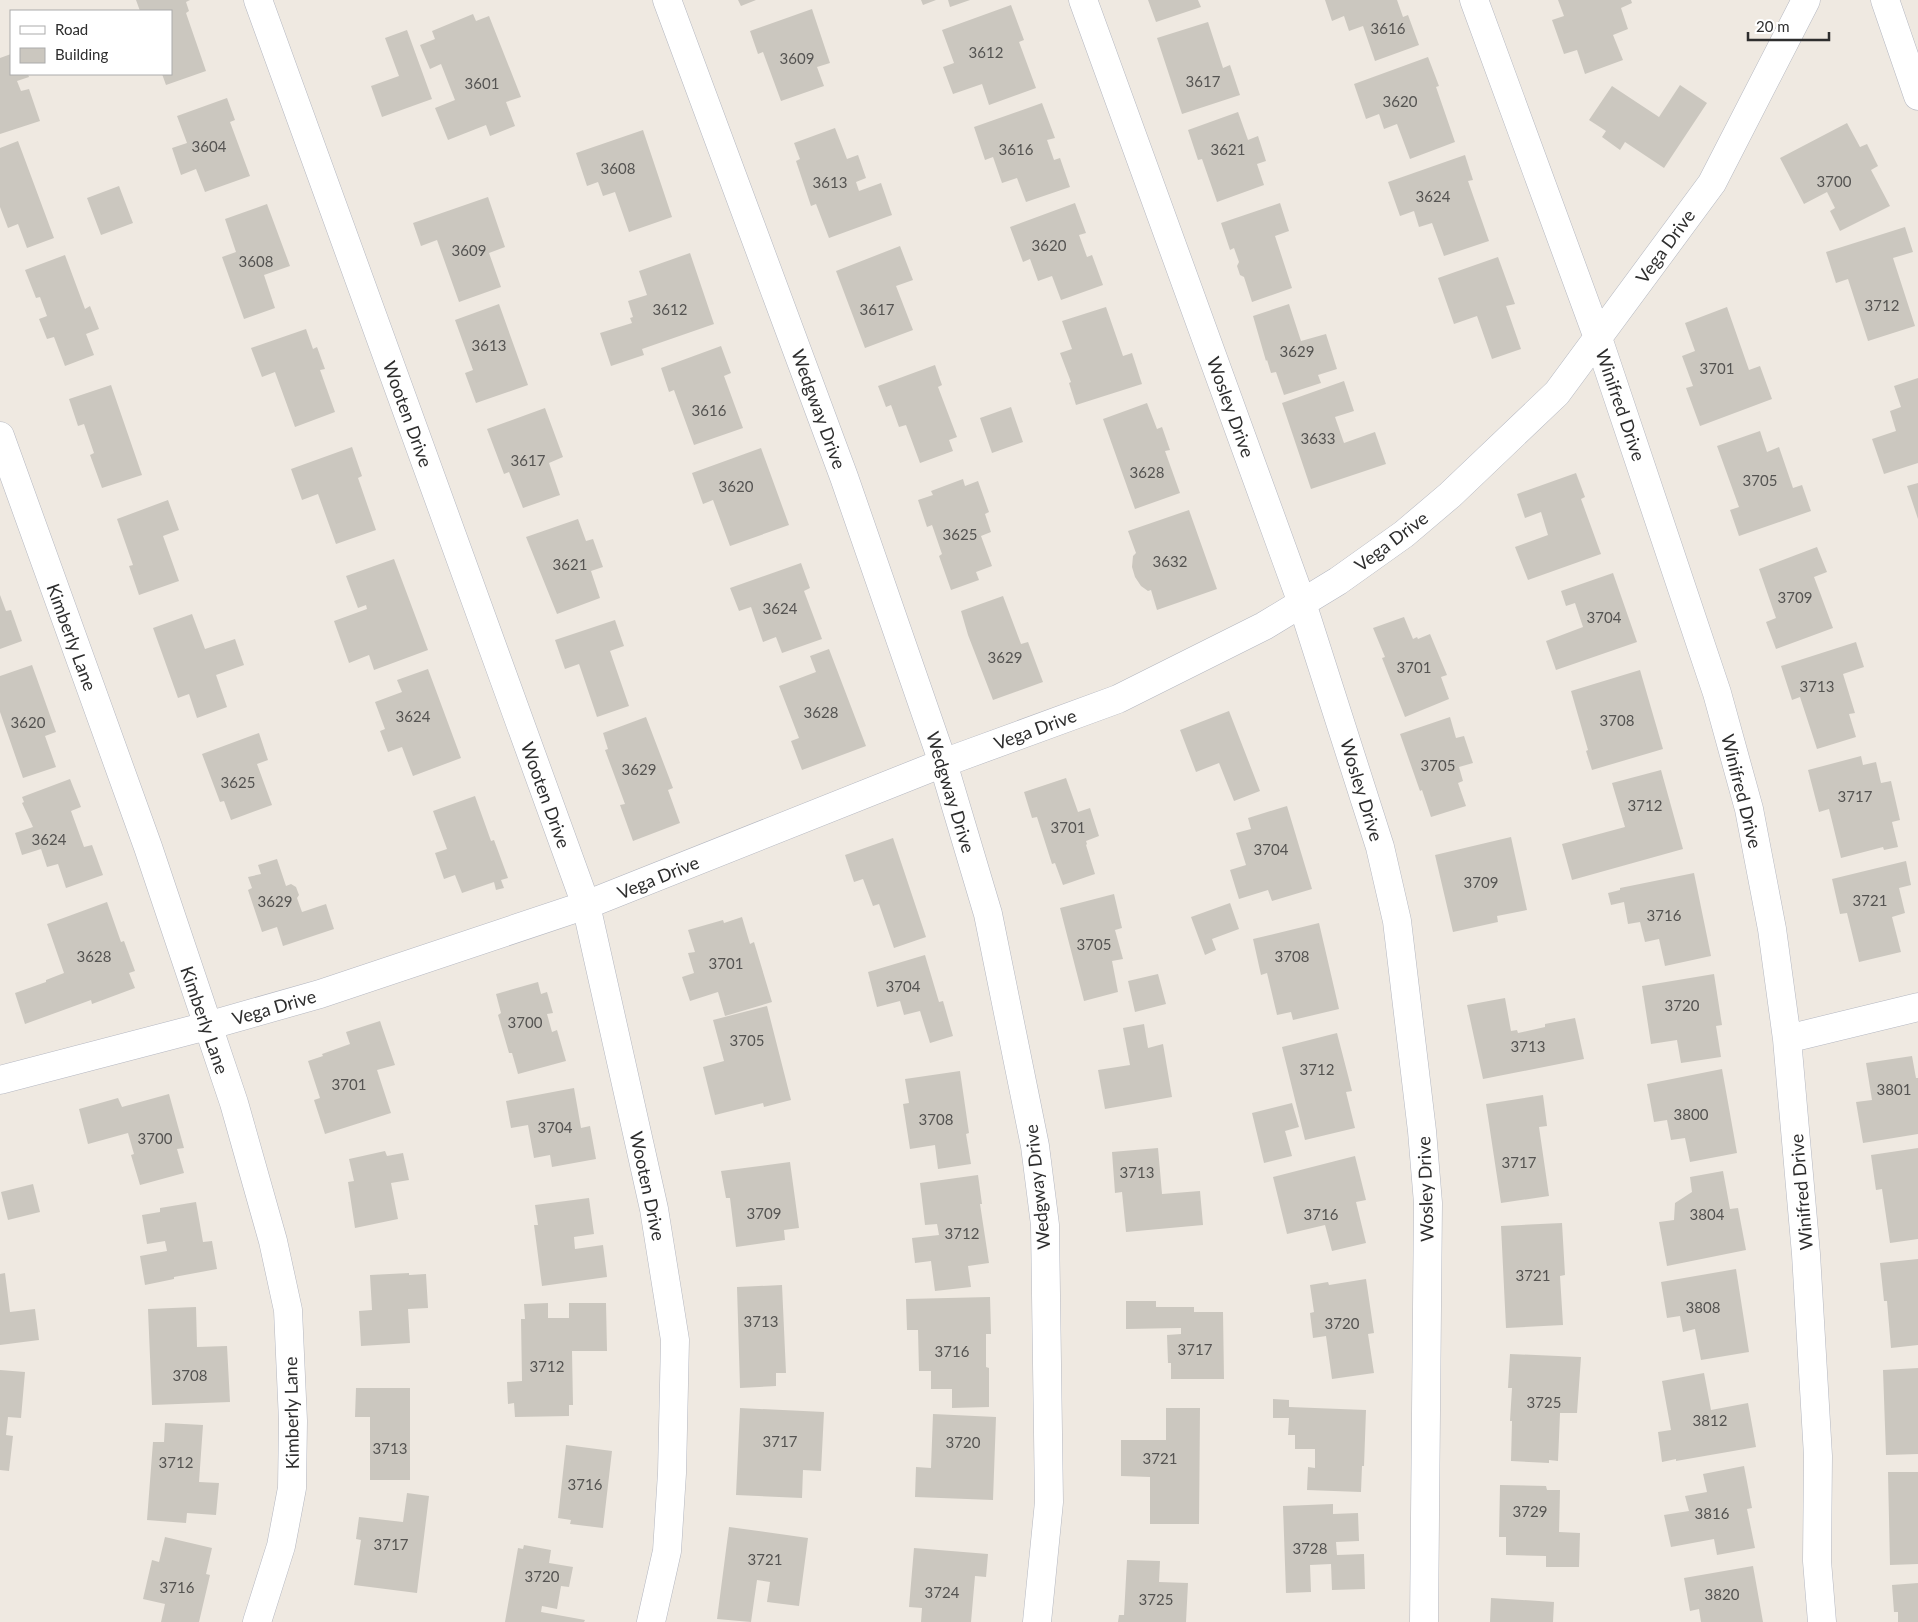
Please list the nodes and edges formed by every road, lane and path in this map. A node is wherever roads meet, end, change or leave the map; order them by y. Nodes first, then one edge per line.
1 (258, 0) edge
2 (667, 0) edge
3 (1083, 0) edge
4 (1474, 0) edge
5 (1806, 0) edge
6 (1885, 0) edge
7 (1918, 96) edge
8 (1598, 338) junction
9 (0, 436) edge
10 (1302, 603) junction
11 (943, 763) junction
12 (586, 905) junction
13 (1918, 1007) edge
14 (207, 1026) junction
15 (1788, 1039) junction
16 (0, 1080) edge
17 (257, 1622) edge
18 (651, 1622) edge
19 (1036, 1622) edge
20 (1424, 1622) edge
21 (1822, 1622) edge

1 - 12 street, Wooten Drive
2 - 11 street, Wedgway Drive
3 - 10 street, Wosley Drive
4 - 8 street, Winifred Drive
5 - 8 street, Vega Drive
6 - 7 street
8 - 10 street, Vega Drive
8 - 15 street, Winifred Drive
9 - 14 street, Kimberly Lane
10 - 11 street, Vega Drive
10 - 20 street, Wosley Drive
11 - 12 street, Vega Drive
11 - 19 street, Wedgway Drive
12 - 14 street, Vega Drive
12 - 18 street, Wooten Drive
13 - 15 street
14 - 16 street, Vega Drive
14 - 17 street, Kimberly Lane
15 - 21 street, Winifred Drive

